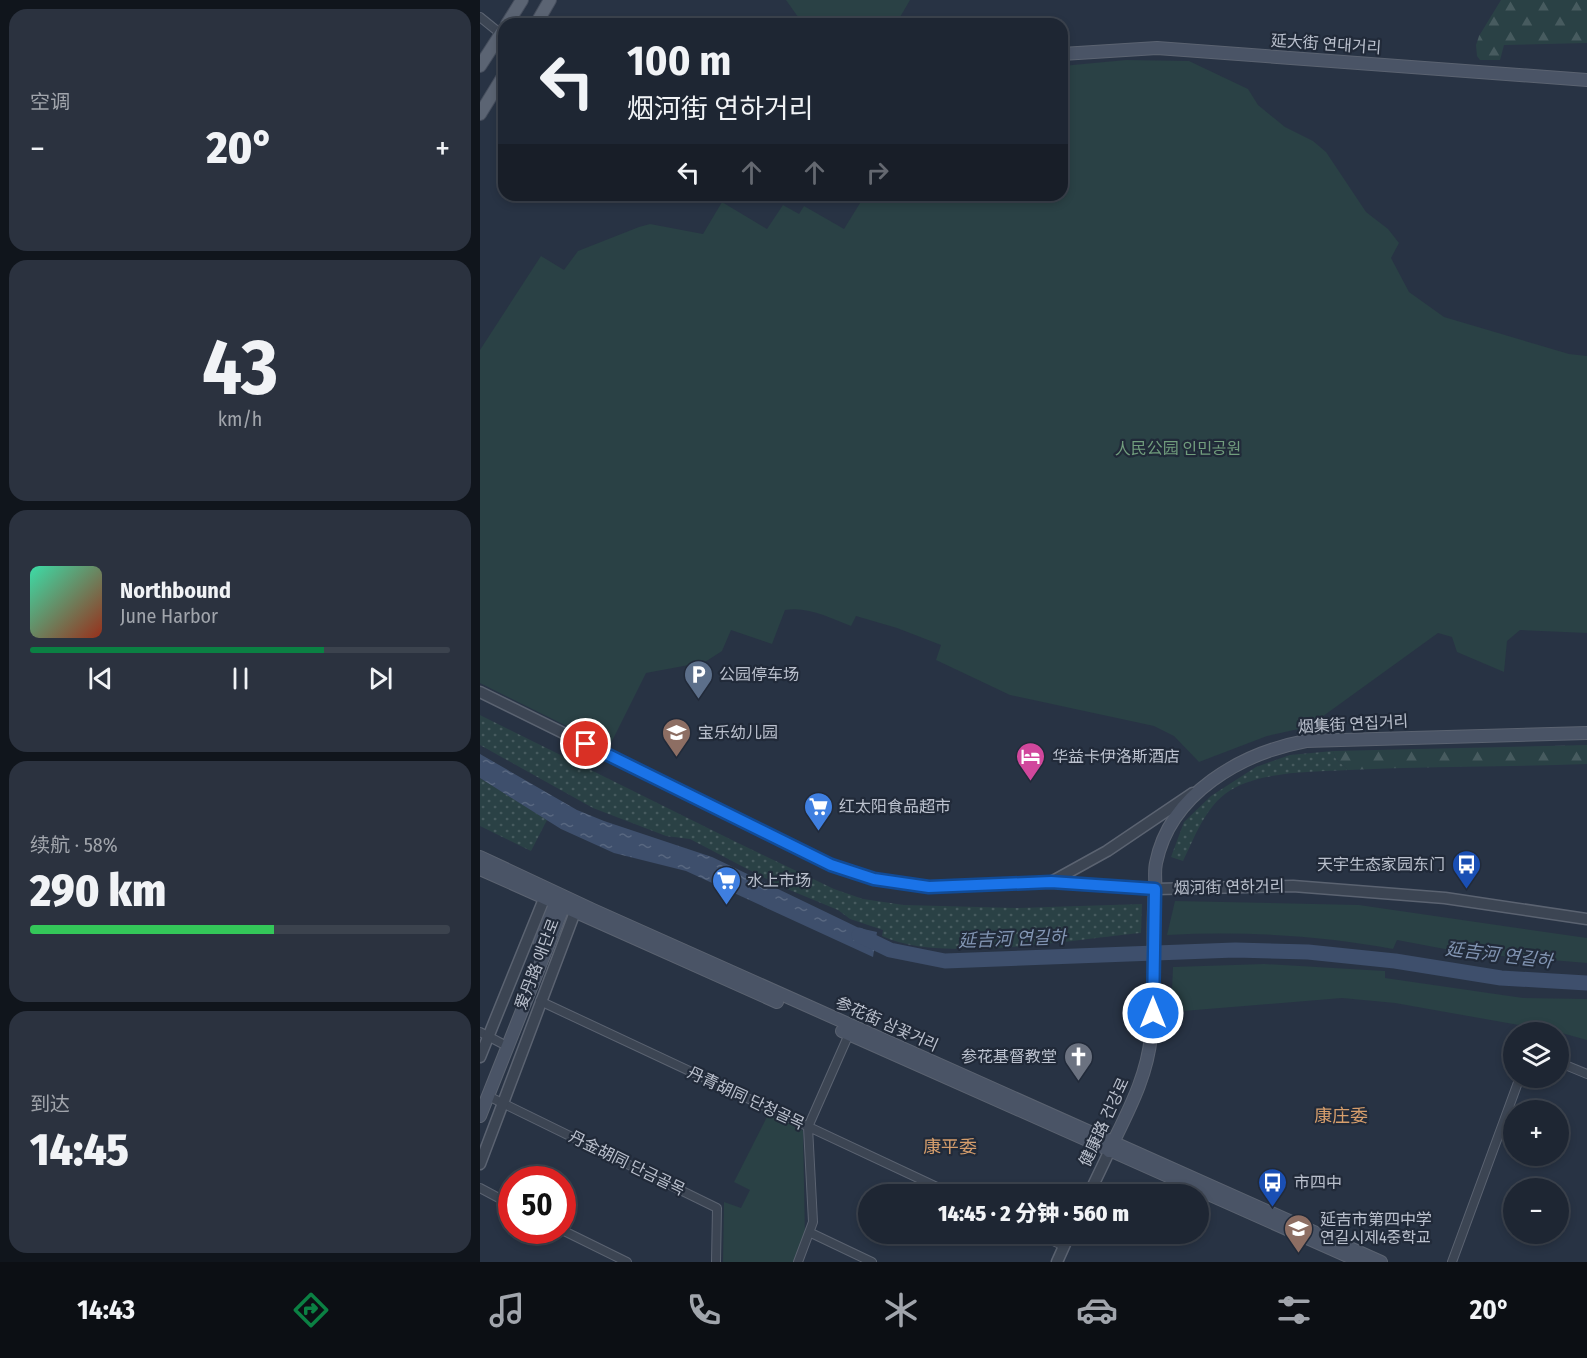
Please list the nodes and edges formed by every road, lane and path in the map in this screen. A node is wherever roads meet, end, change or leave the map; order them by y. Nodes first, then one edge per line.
1 (522, 0) edge
2 (550, 0) edge
3 (480, 17) edge
4 (512, 18) edge
5 (540, 18) edge
6 (498, 28) edge
7 (498, 40) edge
8 (1068, 54) edge
9 (480, 66) edge
10 (1587, 80) edge
11 (498, 85) edge
12 (480, 114) edge
13 (480, 692) edge
14 (1587, 733) edge
15 (1201, 788) junction
16 (480, 857) edge
17 (480, 869) edge
18 (1051, 882) junction
19 (1155, 889) junction
20 (558, 900) junction
21 (575, 912) junction
22 (1587, 919) edge
23 (540, 1001) junction
24 (484, 1034) edge
25 (849, 1034) junction
26 (501, 1043) junction
27 (480, 1057) edge
28 (1569, 1067) edge
29 (1587, 1074) edge
30 (1516, 1088) edge
31 (484, 1095) edge
32 (504, 1103) junction
33 (480, 1116) edge
34 (808, 1127) junction
35 (1111, 1148) junction
36 (480, 1164) edge
37 (931, 1184) edge
38 (1094, 1184) edge
39 (480, 1188) edge
40 (498, 1198) edge
41 (811, 1233) junction
42 (576, 1237) edge
43 (1060, 1244) edge
44 (1064, 1246) joint
45 (627, 1262) edge
46 (716, 1262) edge
47 (798, 1262) edge
48 (872, 1262) edge
49 (1057, 1262) edge
50 (1360, 1262) edge
51 (1381, 1262) edge
52 (1452, 1262) edge

1 - 4 main road
2 - 5 main road
3 - 6 street
7 - 9 main road
8 - 10 main road, 延大街 연대거리
11 - 12 main road
13 - 18 street, 烟河街 연하거리
14 - 15 main road, 烟集街 연집거리
15 - 18 street, 烟集街 연집거리
15 - 19 main road, 健康路 건강로
16 - 20 main road, 参花街 삼꽃거리
17 - 20 main road, 参花街 삼꽃거리
18 - 19 street, 烟河街 연하거리
19 - 22 street, 烟河街 연하거리
19 - 35 main road, 健康路 건강로
20 - 21 main road, 参花街 삼꽃거리
20 - 24 street, 爱丹路 애단로
20 - 26 main road, 爱丹路 애단로
20 - 31 main road, 爱丹路 애단로
20 - 35 main road, 参花街 삼꽃거리
21 - 23 street, 爱丹路 애단로
21 - 25 main road, 参花街 삼꽃거리
23 - 32 street, 爱丹路 애단로
23 - 34 street, 丹青胡同 단청골목
24 - 26 street
24 - 27 street, 爱丹路 애단로
25 - 34 street
25 - 35 main road, 参花街 삼꽃거리
26 - 31 main road, 爱丹路 애단로
28 - 29 street
30 - 52 street
31 - 32 street, 丹金胡同 단금골목
31 - 33 main road, 爱丹路 애단로
32 - 36 street, 爱丹路 애단로
32 - 46 street, 丹金胡同 단금골목
34 - 37 street, 丹青胡同 단청골목
34 - 41 street
35 - 38 street, 健康路 건강로
35 - 50 main road, 参花街 삼꽃거리
35 - 51 main road, 参花街 삼꽃거리
39 - 40 street
41 - 47 street
41 - 48 street
42 - 45 street
43 - 44 street
44 - 49 street

